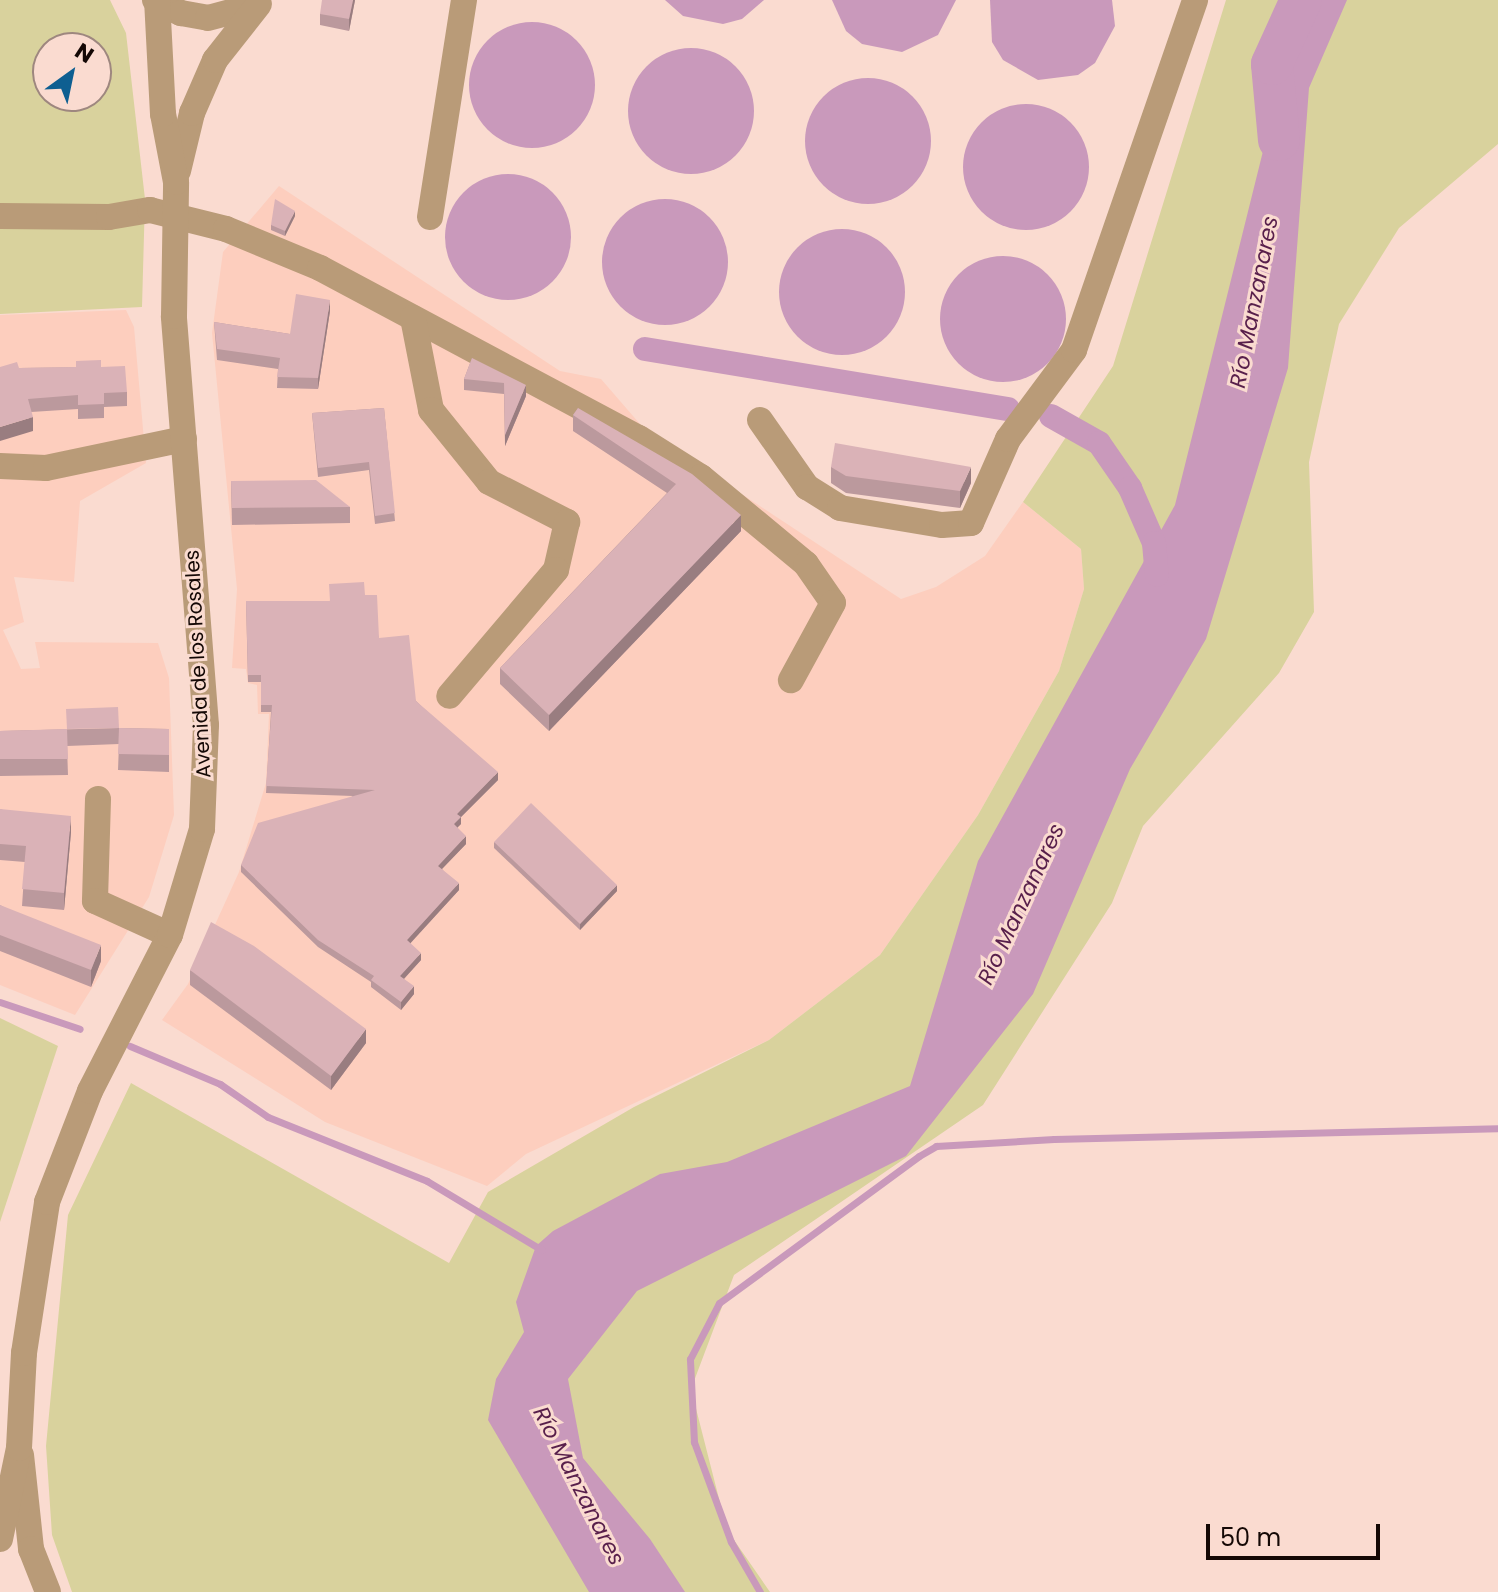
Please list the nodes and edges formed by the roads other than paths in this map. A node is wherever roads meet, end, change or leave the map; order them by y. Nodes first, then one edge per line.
1 (464, 0) edge
2 (1195, 0) edge
3 (156, 1) edge
4 (261, 2) edge
5 (176, 182) junction
6 (176, 213) junction
7 (0, 216) edge
8 (430, 217) dead end
9 (413, 318) junction
10 (760, 420) dead end
11 (184, 439) junction
12 (0, 466) edge
13 (791, 680) dead end
14 (449, 696) dead end
15 (98, 799) dead end
16 (170, 935) junction
17 (19, 1448) junction
18 (0, 1539) edge
19 (48, 1592) edge

1 - 8 street
2 - 10 street
3 - 4 street
3 - 5 street, Avenida de los Rosales
4 - 5 street, Avenida de los Rosales
5 - 6 street, Avenida de los Rosales
6 - 7 street
6 - 9 street
6 - 11 street, Avenida de los Rosales
9 - 13 street
9 - 14 street
11 - 12 street
11 - 16 street, Avenida de los Rosales
15 - 16 street
16 - 17 street, Avenida de los Rosales
17 - 18 street, Avenida de los Rosales
17 - 19 street, Avenida de los Rosales

